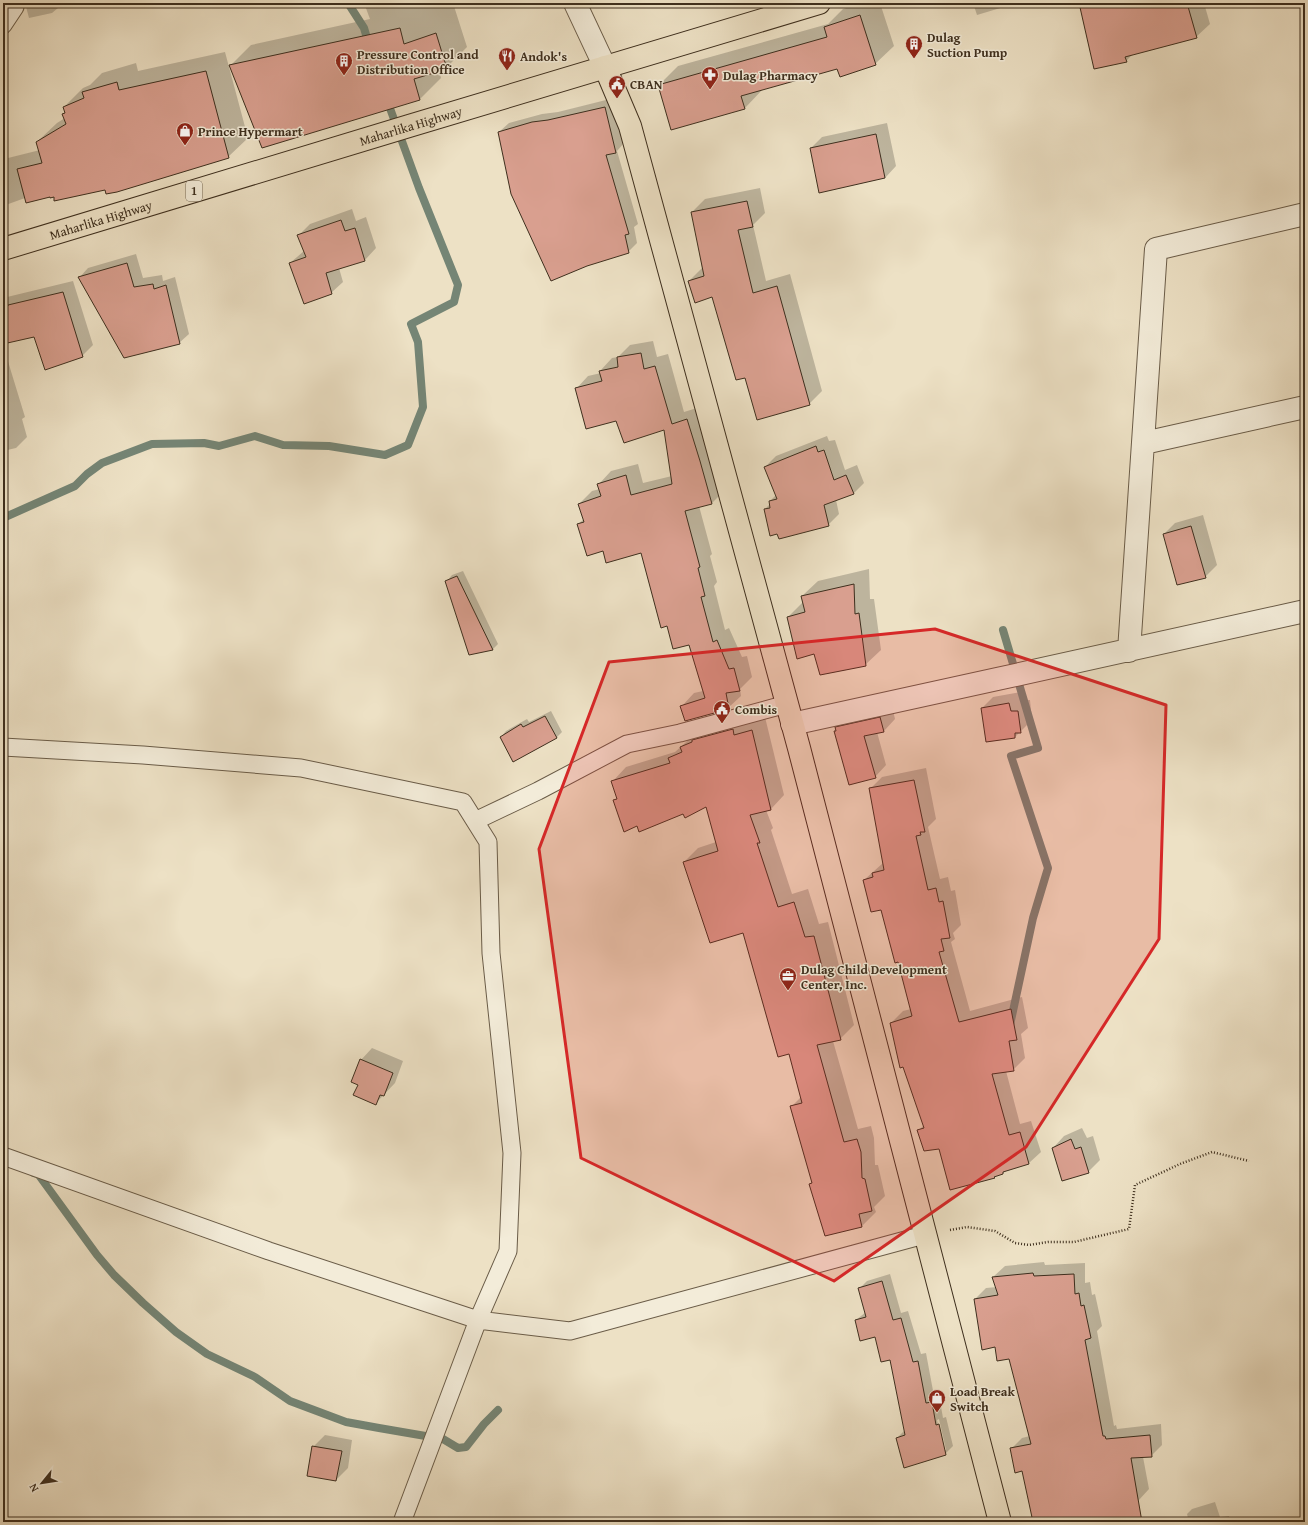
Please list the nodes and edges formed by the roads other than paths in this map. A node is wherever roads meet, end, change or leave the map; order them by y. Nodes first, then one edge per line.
1 (15, 3) edge
2 (575, 3) edge
3 (819, 3) edge
4 (3, 25) edge
5 (605, 67) junction
6 (1305, 214) edge
7 (3, 249) edge
8 (1305, 407) edge
9 (1144, 443) junction
10 (1305, 611) edge
11 (1129, 651) junction
12 (789, 714) junction
13 (3, 747) edge
14 (475, 821) junction
15 (3, 1156) edge
16 (924, 1235) junction
17 (478, 1320) junction
18 (402, 1522) edge
19 (1000, 1522) edge

1 - 4 lane
2 - 5 street
3 - 5 main road, Maharlika Highway / 1
5 - 7 main road, Maharlika Highway / 1
5 - 12 main road
6 - 9 street
8 - 9 street
9 - 11 street
10 - 11 street
11 - 12 street
12 - 14 lane
12 - 16 main road
13 - 14 lane
14 - 17 lane
15 - 17 lane
16 - 17 lane
16 - 19 main road
17 - 18 lane

